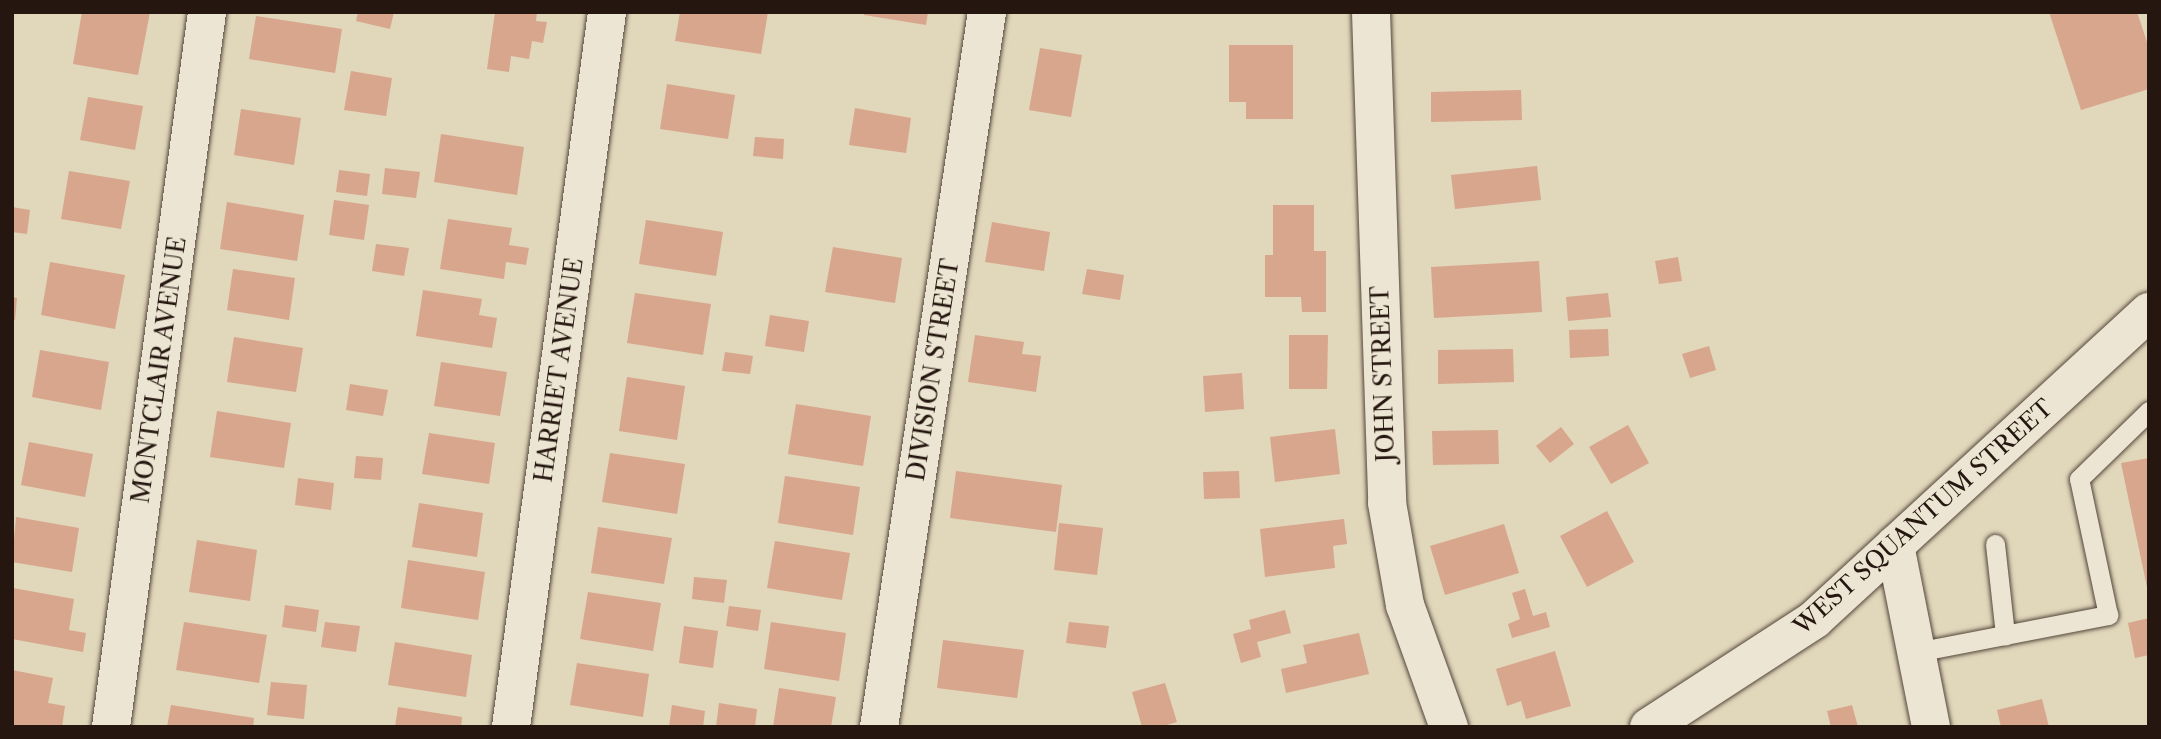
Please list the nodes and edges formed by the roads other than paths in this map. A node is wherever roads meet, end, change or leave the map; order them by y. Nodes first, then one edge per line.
1 (207, 12) edge
2 (607, 12) edge
3 (987, 12) edge
4 (1371, 12) edge
5 (2149, 312) edge
6 (2149, 411) edge
7 (1995, 544) dead end
8 (1895, 545) junction
9 (2005, 635) junction
10 (1916, 652) junction
11 (111, 727) edge
12 (510, 727) edge
13 (878, 727) edge
14 (1449, 727) edge
15 (1649, 727) edge
16 (1931, 727) edge

1 - 11 street, MONTCLAIR AVENUE
2 - 12 street, HARRIET AVENUE
3 - 13 street, DIVISION STREET
4 - 14 street, JOHN STREET
5 - 8 street, WEST SQUANTUM STREET
6 - 9 lane
7 - 9 lane
8 - 10 street
8 - 15 street, WEST SQUANTUM STREET
9 - 10 lane
10 - 16 street

